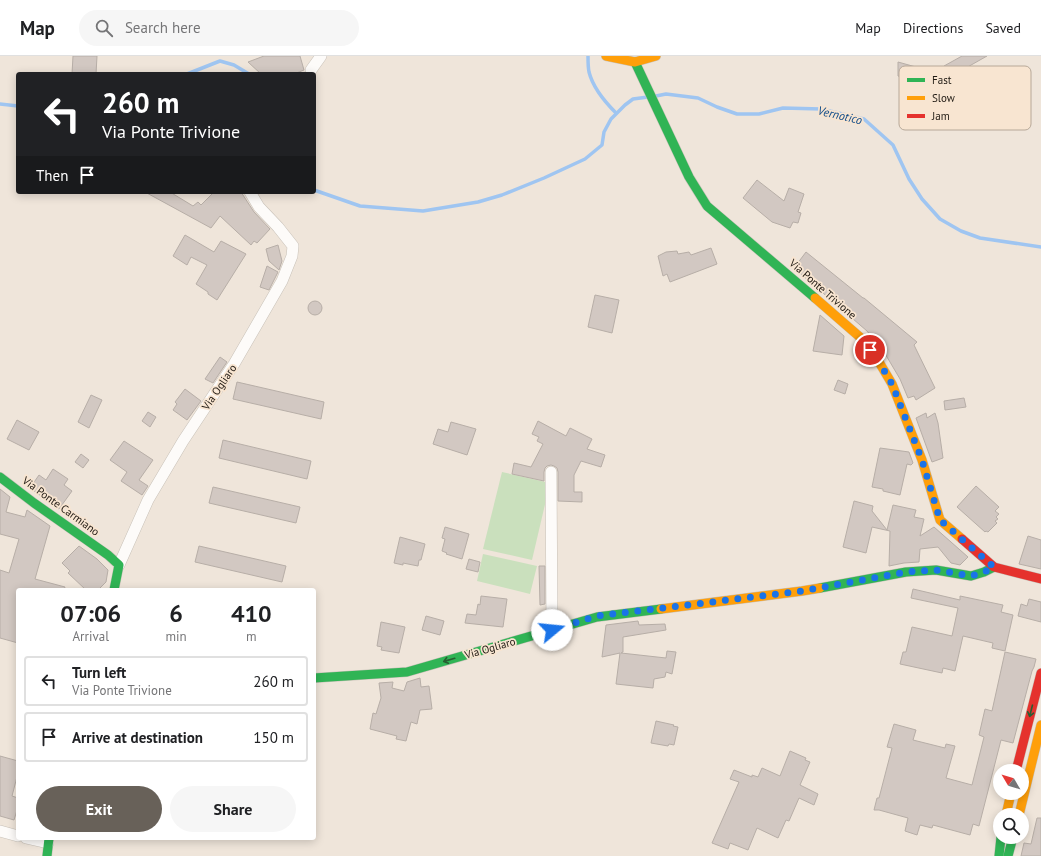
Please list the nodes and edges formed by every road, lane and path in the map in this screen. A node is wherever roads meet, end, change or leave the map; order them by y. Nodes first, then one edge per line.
1 (321, 56) edge
2 (606, 56) edge
3 (656, 56) edge
4 (635, 62) junction
5 (311, 70) dead end
6 (251, 194) edge
7 (551, 472) dead end
8 (0, 477) edge
9 (119, 565) junction
10 (994, 567) junction
11 (1041, 579) edge
12 (114, 588) edge
13 (552, 630) junction
14 (1041, 674) edge
15 (316, 678) edge
16 (1041, 725) edge
17 (1018, 764) edge
18 (1021, 808) edge
19 (0, 832) edge
20 (16, 836) edge
21 (49, 841) edge
22 (1000, 844) edge
23 (1011, 844) edge
24 (47, 856) edge
25 (999, 856) edge
26 (1008, 856) edge

1 - 5 street
2 - 4 street
3 - 4 street
4 - 10 street, Via Ponte Trivione
6 - 9 street, Via Ogliaro
7 - 13 street
8 - 9 street, Via Ponte Carmiano
9 - 12 street, Via Ogliaro
10 - 11 street
10 - 13 street, Via Ogliaro
13 -> 15 street, Via Ogliaro
14 -> 17 street
16 - 18 street
19 - 20 street
21 - 24 street
22 - 25 street
23 - 26 street

